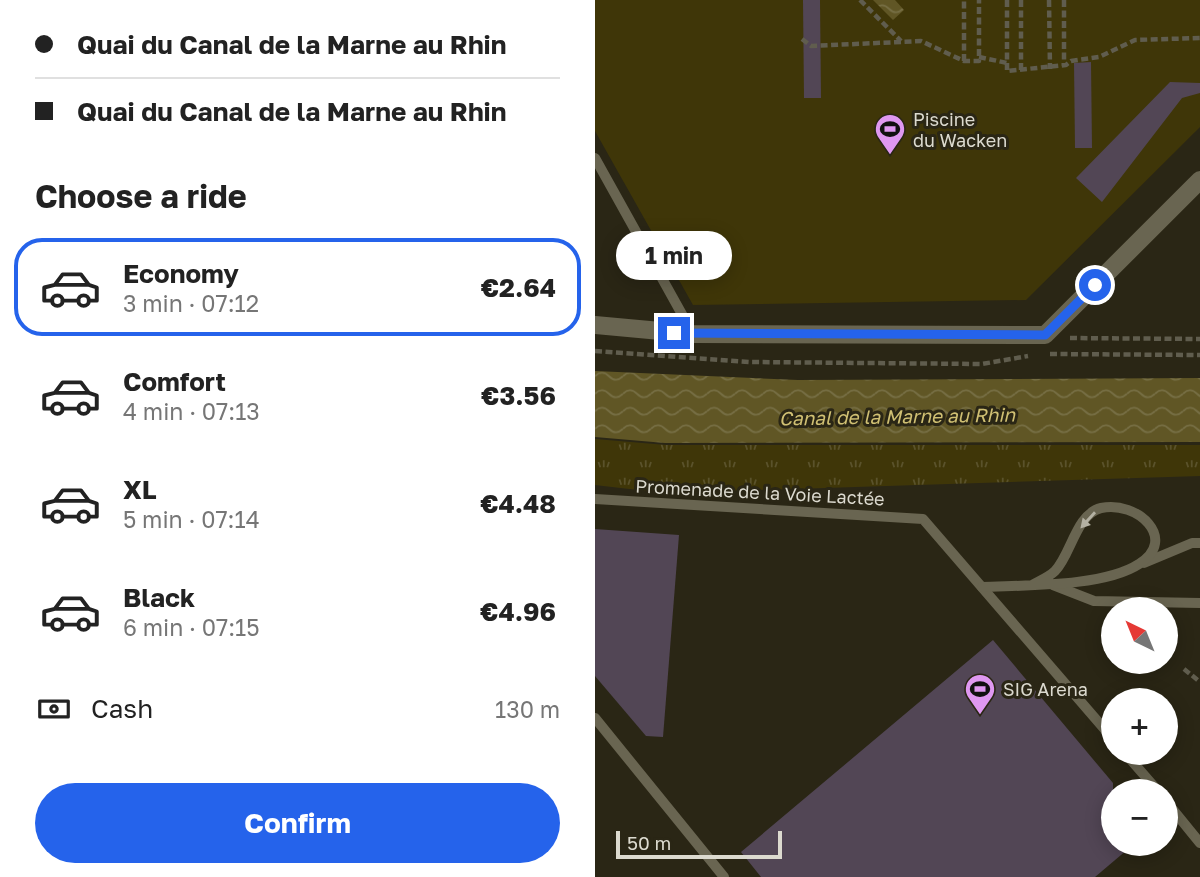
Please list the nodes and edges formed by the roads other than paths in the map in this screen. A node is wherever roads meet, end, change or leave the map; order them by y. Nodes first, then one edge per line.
1 (595, 158) edge
2 (1200, 180) edge
3 (595, 325) edge
4 (693, 334) junction
5 (595, 499) edge
6 (1200, 543) edge
7 (1139, 564) junction
8 (1050, 584) junction
9 (1032, 585) junction
10 (982, 587) junction
11 (1200, 603) edge
12 (595, 718) edge
13 (1101, 725) edge
14 (1135, 765) edge
15 (1148, 779) edge
16 (1178, 816) edge
17 (1200, 843) edge
18 (724, 877) edge

1 - 4 lane
2 - 4 street
3 - 4 street
5 - 10 lane, Promenade de la Voie Lactée
6 - 7 lane
7 - 8 lane
7 -> 9 lane
8 - 9 lane
8 - 11 lane
9 - 10 lane
10 - 13 lane
12 - 18 lane
14 - 15 lane
16 - 17 lane

